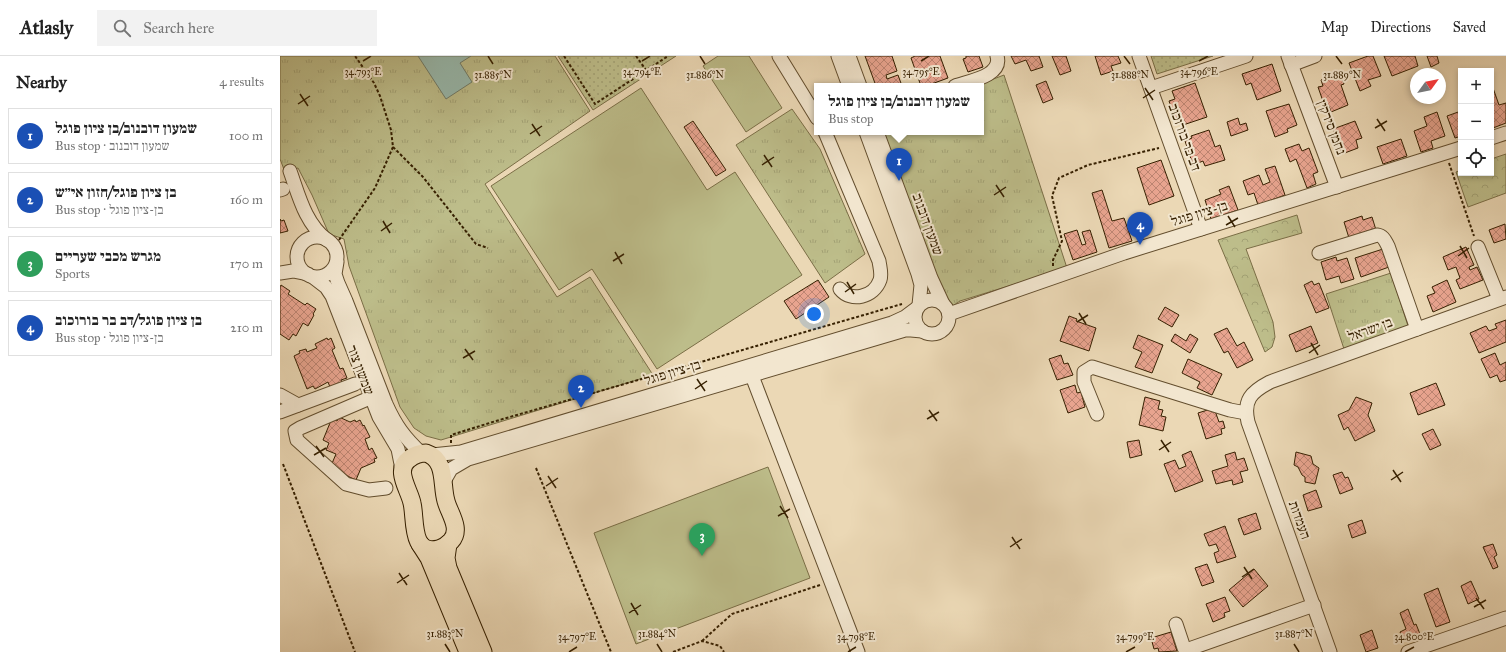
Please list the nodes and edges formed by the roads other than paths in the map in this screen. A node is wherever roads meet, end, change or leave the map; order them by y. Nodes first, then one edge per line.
1 (779, 56) edge
2 (838, 56) edge
3 (849, 56) edge
4 (997, 56) edge
5 (1139, 56) edge
6 (1246, 56) edge
7 (1315, 56) edge
8 (1290, 60) edge
9 (848, 83) edge
10 (859, 83) edge
11 (964, 83) edge
12 (1151, 88) junction
13 (814, 113) edge
14 (1506, 134) edge
15 (826, 135) edge
16 (867, 135) edge
17 (878, 135) edge
18 (1494, 137) edge
19 (1458, 149) edge
20 (290, 170) dead end
21 (1337, 186) junction
22 (307, 217) junction
23 (1201, 229) junction
24 (331, 244) junction
25 (1478, 247) road end
26 (300, 248) junction
27 (1319, 253) dead end
28 (336, 262) junction
29 (280, 271) edge
30 (311, 276) junction
31 (840, 289) dead end
32 (1502, 298) edge
33 (918, 306) junction
34 (946, 309) junction
35 (1417, 329) junction
36 (922, 331) junction
37 (752, 376) junction
38 (355, 384) dead end
39 (280, 395) edge
40 (372, 398) junction
41 (298, 405) junction
42 (280, 412) edge
43 (1246, 413) junction
44 (1097, 414) dead end
45 (427, 454) junction
46 (402, 469) junction
47 (443, 483) junction
48 (386, 488) dead end
49 (420, 544) junction
50 (448, 544) junction
51 (1314, 605) junction
52 (1506, 618) edge
53 (1176, 624) dead end
54 (468, 652) edge
55 (483, 652) edge
56 (858, 652) edge
57 (1330, 652) edge
58 (1408, 652) edge

1 - 13 street
2 - 9 street
3 - 10 street
4 - 11 street
5 - 12 street, דב בר בורוכוב
6 - 12 street
7 - 8 street
8 - 21 street, נחמן סירקין
12 - 23 street, דב בר בורוכוב
14 - 18 street
15 - 31 street
16 - 33 street, שמעון דובנוב
17 - 34 street, שמעון דובנוב
19 - 21 street, בן-ציון פוגל
20 - 22 street
21 - 23 street, בן-ציון פוגל
22 - 24 street
22 - 26 street
23 - 34 street, בן-ציון פוגל
24 - 26 street
24 - 28 street
25 - 32 street
26 - 29 street
26 - 30 street
27 - 35 street
28 - 30 street
28 - 45 street, שמשון צור
29 - 30 street
30 - 40 street, שמשון צור
32 - 35 street, בן ישראל
33 - 34 street
33 - 36 street
33 - 45 street, בן-ציון פוגל
34 - 36 street
35 - 43 street, בן ישראל
36 - 37 street, בן-ציון פוגל
37 - 47 street, בן-ציון פוגל
37 - 56 street
38 - 41 street
39 - 41 street
40 - 46 street, שמשון צור
40 - 48 street
41 - 42 street
43 - 44 street
43 - 51 street, העמדות
45 - 46 main road
45 - 47 main road
46 - 49 main road
47 - 50 main road
49 - 50 main road
49 - 54 main road
50 - 55 main road
51 - 53 street
51 - 57 street, העמדות
52 - 58 street

